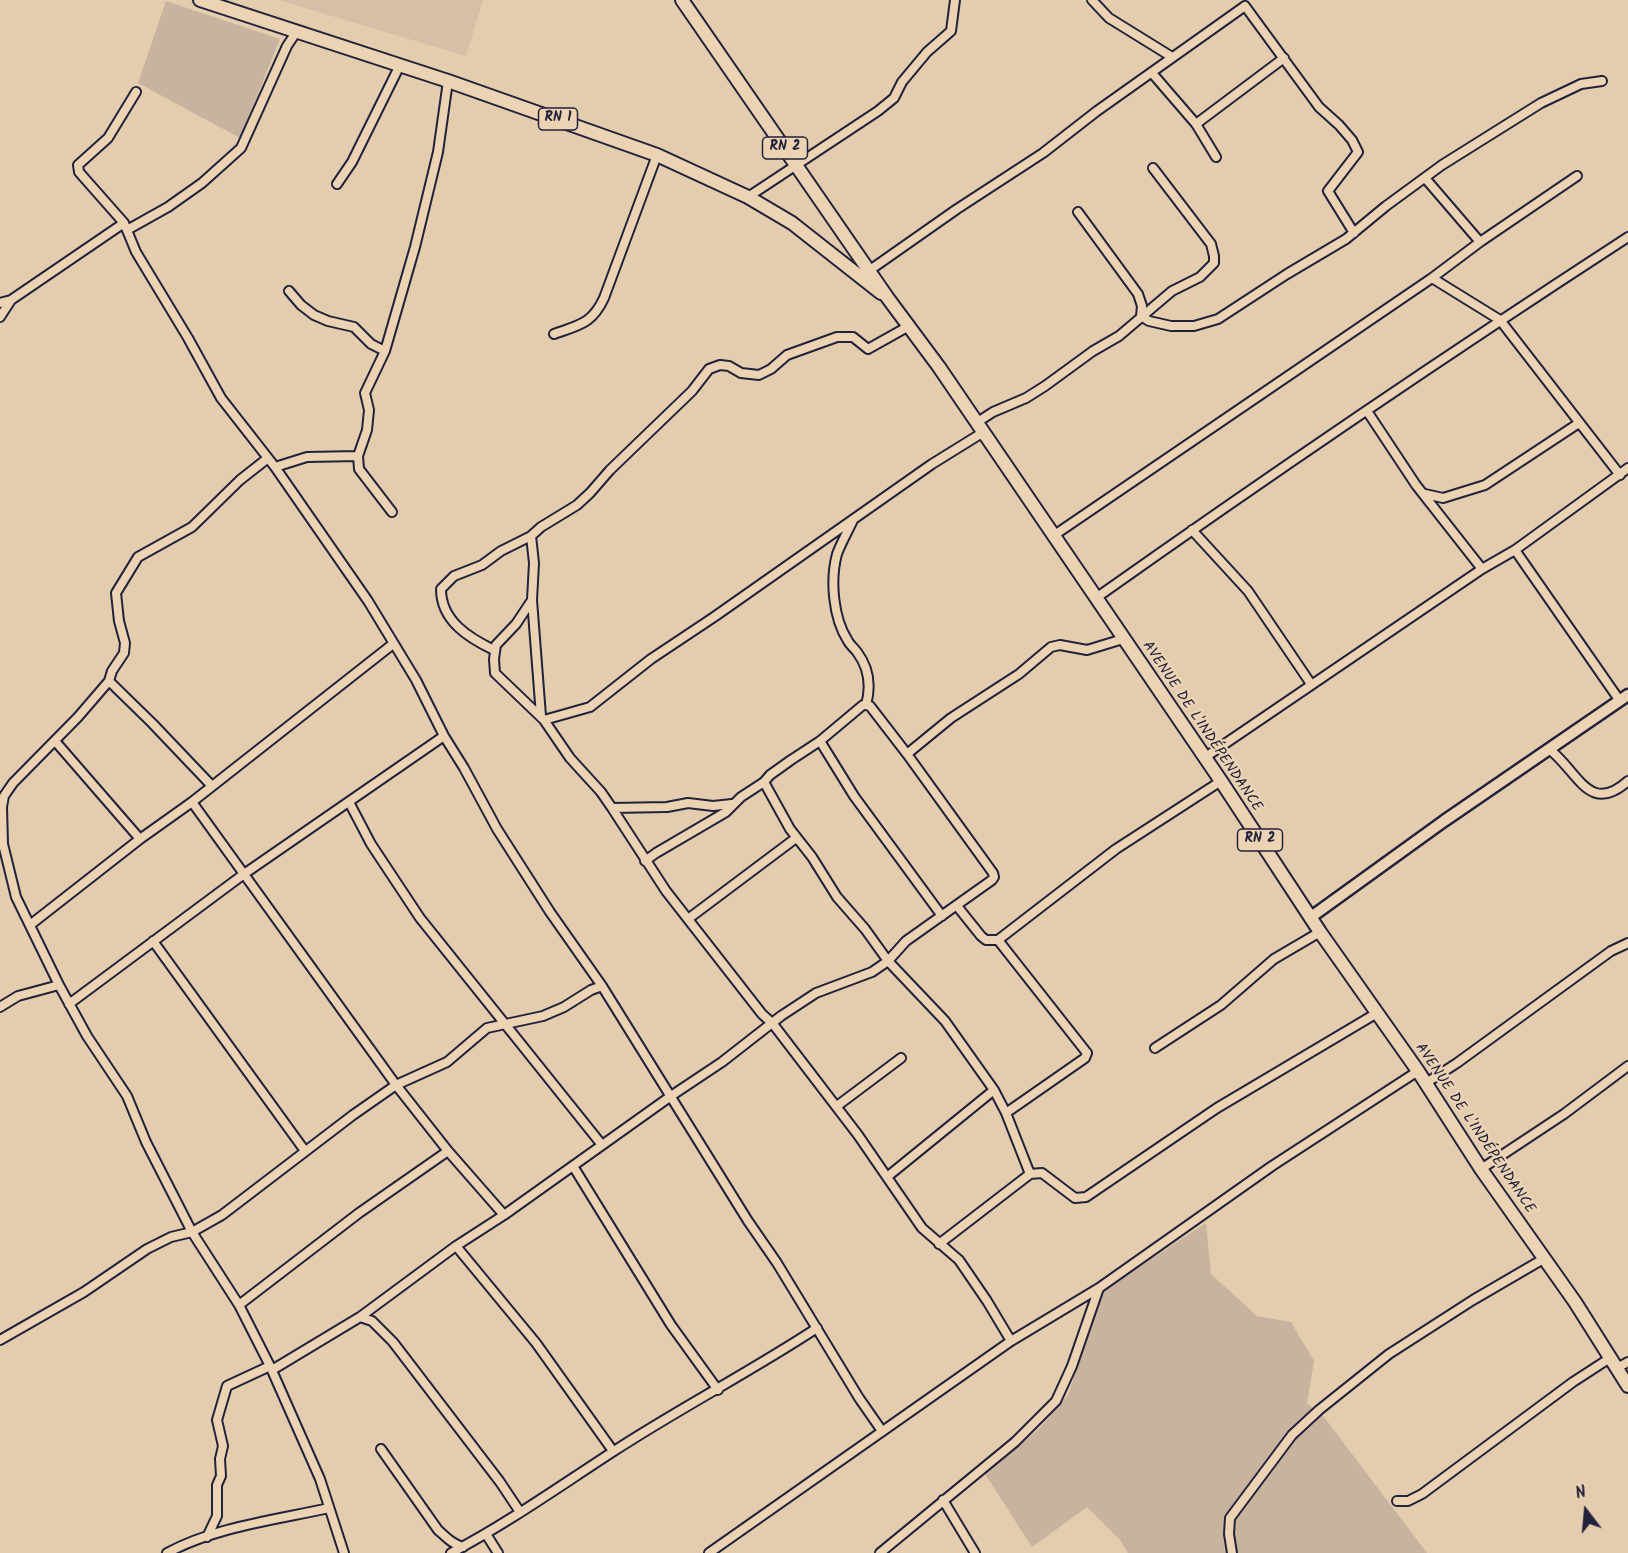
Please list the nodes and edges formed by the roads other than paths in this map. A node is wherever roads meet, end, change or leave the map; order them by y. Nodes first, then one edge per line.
1 (200, 0) edge
2 (682, 0) edge
3 (955, 0) edge
4 (1092, 0) edge
5 (297, 31) junction
6 (1172, 57) junction
7 (1284, 58) junction
8 (400, 65) junction
9 (1152, 73) junction
10 (448, 81) junction
11 (1602, 81) dead end
12 (136, 92) dead end
13 (1196, 124) junction
14 (657, 155) junction
15 (1216, 157) dead end
16 (796, 165) junction
17 (1153, 168) dead end
18 (1577, 176) dead end
19 (1425, 178) junction
20 (337, 184) dead end
21 (748, 198) junction
22 (1078, 212) dead end
23 (125, 226) junction
24 (1354, 233) junction
25 (1628, 237) edge
26 (1480, 242) junction
27 (870, 270) junction
28 (1431, 278) junction
29 (289, 291) dead end
30 (887, 297) junction
31 (11, 300) junction
32 (0, 303) edge
33 (1142, 316) junction
34 (0, 317) edge
35 (1500, 320) junction
36 (909, 326) junction
37 (554, 334) dead end
38 (385, 351) junction
39 (1367, 411) junction
40 (1579, 423) junction
41 (979, 428) junction
42 (358, 456) junction
43 (268, 458) junction
44 (275, 467) junction
45 (1628, 468) edge
46 (1620, 475) junction
47 (1422, 493) junction
48 (392, 512) dead end
49 (853, 520) junction
50 (1192, 530) junction
51 (531, 536) junction
52 (1053, 536) junction
53 (1515, 550) junction
54 (1482, 569) junction
55 (1096, 598) junction
56 (532, 600) junction
57 (1123, 639) junction
58 (393, 644) junction
59 (494, 650) junction
60 (109, 681) junction
61 (1311, 684) junction
62 (540, 693) junction
63 (1624, 698) edge
64 (528, 703) junction
65 (866, 705) junction
66 (543, 718) junction
67 (444, 736) junction
68 (55, 741) junction
69 (820, 741) junction
70 (1549, 749) junction
71 (907, 754) junction
72 (1204, 758) junction
73 (1221, 781) junction
74 (1628, 781) edge
75 (764, 782) junction
76 (212, 786) junction
77 (192, 802) junction
78 (349, 802) junction
79 (732, 804) junction
80 (612, 808) junction
81 (796, 838) junction
82 (140, 839) junction
83 (645, 861) junction
84 (244, 874) junction
85 (957, 906) junction
86 (942, 916) junction
87 (1311, 917) junction
88 (688, 919) junction
89 (30, 925) junction
90 (1320, 932) junction
91 (998, 940) junction
92 (153, 941) junction
93 (1628, 943) edge
94 (888, 961) junction
95 (59, 985) junction
96 (602, 986) junction
97 (69, 1004) junction
98 (0, 1007) edge
99 (1377, 1013) junction
100 (773, 1024) junction
101 (505, 1026) junction
102 (1155, 1048) dead end
103 (901, 1058) dead end
104 (1628, 1066) edge
105 (1418, 1071) junction
106 (1426, 1083) junction
107 (396, 1085) junction
108 (994, 1090) junction
109 (671, 1096) junction
110 (837, 1106) junction
111 (1006, 1113) junction
112 (602, 1145) junction
113 (305, 1151) junction
114 (448, 1151) junction
115 (573, 1166) junction
116 (1481, 1169) junction
117 (1030, 1174) junction
118 (887, 1177) junction
119 (504, 1215) junction
120 (192, 1232) junction
121 (939, 1244) junction
122 (456, 1246) junction
123 (1545, 1258) junction
124 (1099, 1288) junction
125 (239, 1305) junction
126 (360, 1317) junction
127 (816, 1328) junction
128 (0, 1340) edge
129 (1011, 1341) junction
130 (1618, 1363) edge
131 (271, 1368) junction
132 (1628, 1386) edge
133 (718, 1390) junction
134 (882, 1431) junction
135 (381, 1449) dead end
136 (613, 1451) junction
137 (943, 1500) junction
138 (1396, 1501) dead end
139 (328, 1508) junction
140 (520, 1512) junction
141 (486, 1534) junction
142 (207, 1537) junction
143 (463, 1547) junction
144 (167, 1553) edge
145 (344, 1553) edge
146 (451, 1553) edge
147 (498, 1553) edge
148 (709, 1553) edge
149 (880, 1553) edge
150 (975, 1553) edge
151 (1232, 1553) edge

1 - 5 main road, RN 1
2 - 16 main road, RN 2
3 - 16 street
4 - 6 street
5 - 8 main road, RN 1
5 - 23 street
6 - 7 street
6 - 9 street
7 - 13 street
7 - 24 street
8 - 10 main road, RN 1
8 - 20 street
9 - 13 street
9 - 27 street
10 - 14 main road, RN 1
10 - 38 street
11 - 19 street
12 - 23 street
13 - 15 street
14 - 21 main road, RN 1
14 - 37 street
16 - 21 street
16 - 27 main road, RN 2
17 - 33 street
18 - 26 street
19 - 24 street
19 - 26 street
21 - 30 main road, RN 1
22 - 33 street
23 - 31 street
23 - 43 street
24 - 33 street
25 - 35 street
26 - 28 street
27 - 30 main road, RN 2
28 - 35 street
28 - 52 street
29 - 38 street
30 - 36 main road, AVENUE DE L'INDÉPENDANCE / RN 2
31 - 32 street
31 - 34 street
33 - 41 street
35 - 39 street
35 - 40 street
36 - 41 main road, AVENUE DE L'INDÉPENDANCE / RN 2
36 - 51 street
38 - 42 street
39 - 47 street
39 - 50 street
40 - 46 street
40 - 47 street
41 - 49 street
41 - 52 main road, AVENUE DE L'INDÉPENDANCE / RN 2
42 - 44 street
42 - 48 street
43 - 44 street
43 - 60 street
44 - 58 street
45 - 46 street
46 - 53 street
47 - 54 street
49 - 65 street
49 - 66 street
50 - 55 street
50 - 61 street
51 - 56 street
51 - 59 street
52 - 55 main road, AVENUE DE L'INDÉPENDANCE / RN 2
53 - 54 street
53 - 63 street
54 - 61 street
55 - 57 main road, AVENUE DE L'INDÉPENDANCE / RN 2
56 - 59 street
56 - 62 street
57 - 71 street
57 - 72 main road, AVENUE DE L'INDÉPENDANCE / RN 2
58 - 67 street
58 - 76 street
59 - 64 street
60 - 68 street
60 - 76 street
61 - 72 street
62 - 64 street
62 - 66 street
63 - 70 street
64 - 66 street
65 - 69 street
65 - 71 street
66 - 80 street
67 - 78 street
67 - 96 street
68 - 82 street
68 - 89 street
69 - 75 street
69 - 86 street
70 - 74 street
70 - 87 street
71 - 85 street
72 - 73 main road, AVENUE DE L'INDÉPENDANCE / RN 2
73 - 87 main road, AVENUE DE L'INDÉPENDANCE / RN 2
73 - 91 street
75 - 79 street
75 - 81 street
76 - 77 street
77 - 82 street
77 - 84 street
78 - 84 street
78 - 101 street
79 - 80 street
79 - 83 street
80 - 83 street
81 - 88 street
81 - 94 street
82 - 89 street
83 - 88 street
84 - 92 street
84 - 107 street
85 - 86 street
85 - 91 street
86 - 94 street
87 - 90 main road, AVENUE DE L'INDÉPENDANCE / RN 2
88 - 100 street
89 - 95 street
90 - 99 main road, AVENUE DE L'INDÉPENDANCE / RN 2
90 - 102 street
91 - 111 street
92 - 97 street
92 - 113 street
93 - 106 street
94 - 100 street
94 - 108 street
95 - 97 street
95 - 98 street
96 - 101 street
96 - 109 street
97 - 120 street
99 - 105 main road, AVENUE DE L'INDÉPENDANCE / RN 2
99 - 117 street
100 - 109 street
100 - 110 street
101 - 107 street
101 - 112 street
103 - 110 street
104 - 116 street
105 - 106 main road, AVENUE DE L'INDÉPENDANCE / RN 2
105 - 124 street
106 - 116 main road, AVENUE DE L'INDÉPENDANCE / RN 2
107 - 113 street
107 - 114 street
108 - 111 street
108 - 118 street
109 - 112 street
109 - 127 street
110 - 118 street
111 - 117 street
112 - 115 street
113 - 120 street
114 - 119 street
114 - 125 street
115 - 119 street
115 - 133 street
116 - 123 main road, AVENUE DE L'INDÉPENDANCE / RN 2
117 - 121 street
118 - 121 street
119 - 122 street
120 - 125 street
120 - 128 street
121 - 129 street
122 - 126 street
122 - 136 street
123 - 130 main road, AVENUE DE L'INDÉPENDANCE / RN 2
123 - 151 street
124 - 129 street
124 - 137 street
125 - 131 street
126 - 131 street
126 - 140 street
127 - 133 street
127 - 134 street
129 - 134 street
130 - 132 main road, AVENUE DE L'INDÉPENDANCE / RN 2
130 - 138 street
131 - 139 street
131 - 142 street
133 - 136 street
134 - 148 street
135 - 143 street
136 - 140 street
137 - 149 street
137 - 150 street
139 - 142 street
139 - 145 street
140 - 141 street
141 - 143 street
141 - 147 street
142 - 144 street
143 - 146 street

